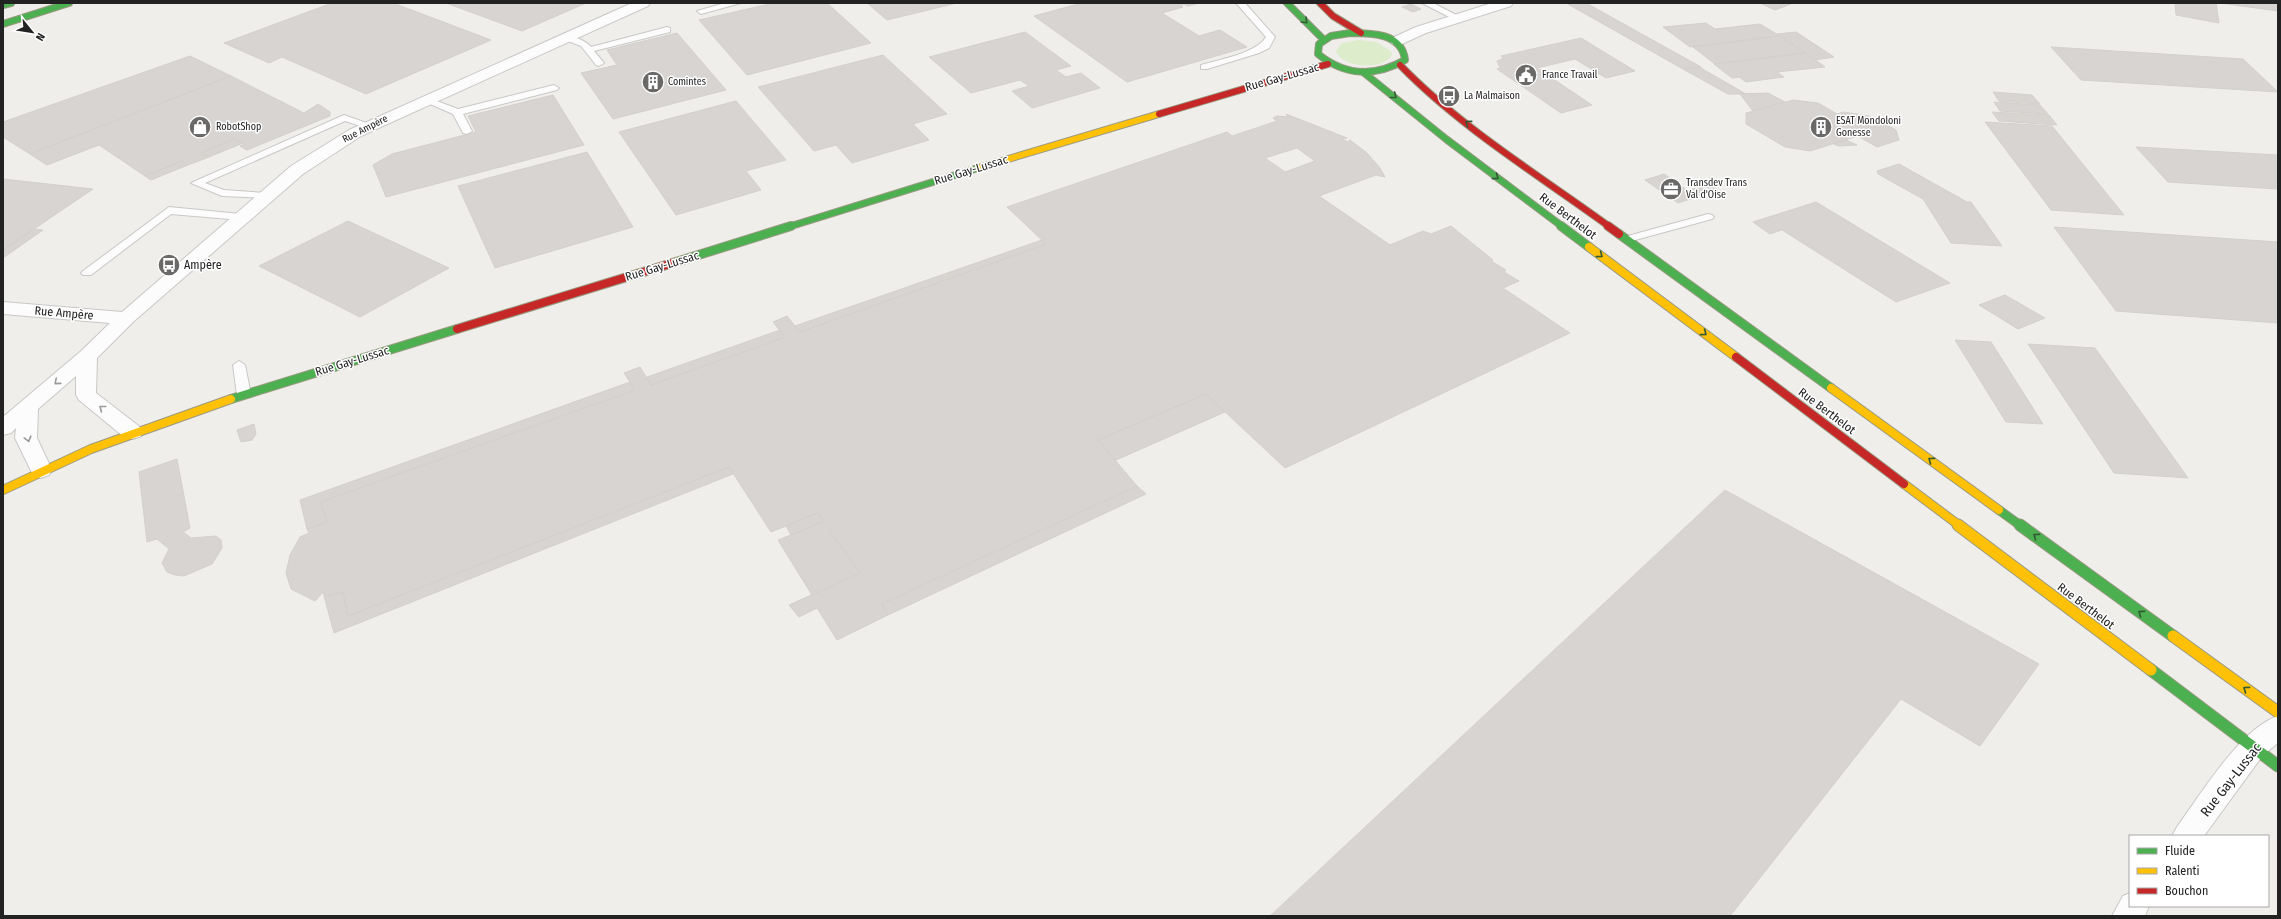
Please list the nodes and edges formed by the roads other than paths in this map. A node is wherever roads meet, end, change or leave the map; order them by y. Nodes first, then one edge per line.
1 (11, 3) edge
2 (69, 3) edge
3 (643, 3) edge
4 (737, 3) edge
5 (1240, 3) edge
6 (1287, 3) edge
7 (1320, 3) edge
8 (1428, 3) edge
9 (1506, 3) edge
10 (3, 5) edge
11 (701, 11) dead end
12 (1458, 18) junction
13 (3, 24) edge
14 (667, 30) dead end
15 (1360, 32) junction
16 (564, 38) junction
17 (1324, 40) junction
18 (1397, 42) junction
19 (588, 50) junction
20 (599, 63) dead end
21 (1328, 64) junction
22 (1400, 65) junction
23 (1204, 67) dead end
24 (1363, 72) junction
25 (554, 88) dead end
26 (426, 100) junction
27 (457, 112) junction
28 (370, 126) junction
29 (467, 131) dead end
30 (266, 196) junction
31 (241, 217) junction
32 (1708, 217) dead end
33 (1628, 239) junction
34 (87, 273) dead end
35 (3, 308) edge
36 (126, 318) junction
37 (87, 356) junction
38 (239, 365) dead end
39 (244, 395) junction
40 (28, 406) junction
41 (3, 428) edge
42 (132, 432) junction
43 (41, 470) junction
44 (3, 490) edge
45 (2278, 712) edge
46 (2278, 726) edge
47 (2253, 747) junction
48 (2278, 766) edge
49 (2188, 835) edge
50 (2133, 907) edge
51 (2127, 916) edge

1 - 10 main road
2 - 13 main road
3 - 16 street, Rue Ampère
4 - 11 lane
5 - 23 lane
6 -> 17 main road
7 - 15 main road
8 - 12 lane
9 - 12 street
12 - 18 street
14 - 19 lane
15 - 17 main road
15 - 18 main road
16 - 19 lane
16 - 26 street, Rue Ampère
17 - 21 main road
18 - 22 main road
19 - 20 lane
21 - 24 main road
21 - 39 main road, Rue Gay-Lussac
22 - 24 main road
33 -> 22 main road, Rue Berthelot
24 -> 47 main road, Rue Berthelot
25 - 27 lane
26 - 27 lane
26 - 28 street, Rue Ampère
27 - 29 lane
28 - 30 street, Rue Ampère
28 - 30 lane
30 - 31 street, Rue Ampère
31 - 34 lane
31 - 36 street, Rue Ampère
32 - 33 lane
45 -> 33 main road, Rue Berthelot
35 - 36 street, Rue Ampère
36 - 37 street, Rue Ampère
37 -> 40 street, Rue Ampère
42 -> 37 street
38 - 39 lane
39 - 42 main road, Rue Gay-Lussac
40 - 41 street, Rue Ampère
40 -> 43 street
42 - 43 main road, Rue Gay-Lussac
43 - 44 main road, Rue Gay-Lussac
46 - 47 street, Rue Gay-Lussac
47 - 48 main road, Rue Berthelot
47 - 49 street, Rue Gay-Lussac
50 - 51 street

